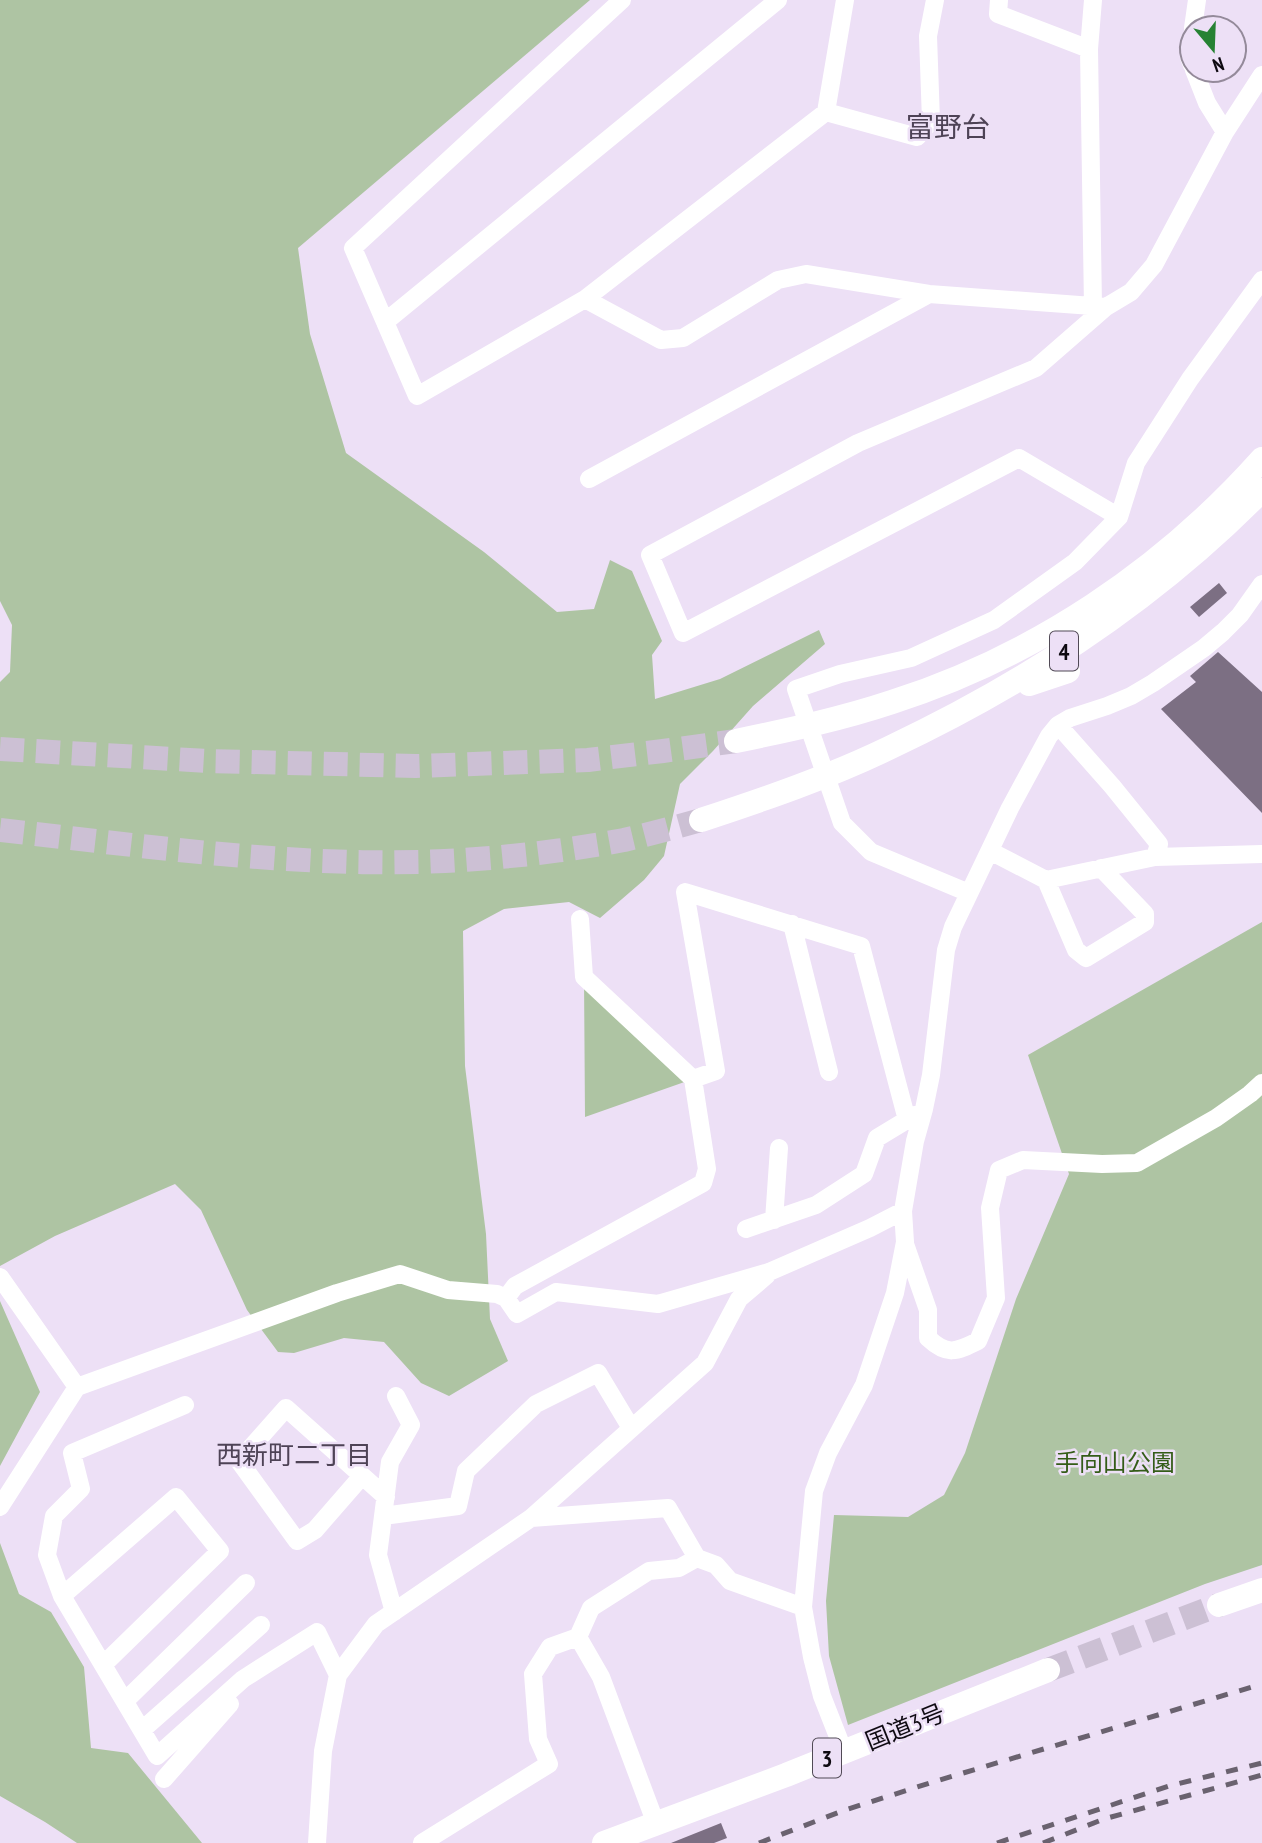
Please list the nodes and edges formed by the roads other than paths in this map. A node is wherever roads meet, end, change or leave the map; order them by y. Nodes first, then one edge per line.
1 (622, 0) edge
2 (778, 0) edge
3 (845, 0) edge
4 (935, 0) edge
5 (999, 0) edge
6 (1093, 0) edge
7 (1089, 49) junction
8 (1262, 75) edge
9 (1200, 84) edge
10 (826, 112) junction
11 (1225, 132) junction
12 (1262, 280) edge
13 (929, 294) junction
14 (585, 299) junction
15 (1100, 307) junction
16 (385, 322) junction
17 (1262, 459) edge
18 (589, 480) dead end
19 (1262, 490) edge
20 (1119, 517) junction
21 (1262, 584) edge
22 (1068, 671) dead end
23 (984, 698) junction
24 (1058, 725) junction
25 (736, 740) tunnel mouth
26 (701, 820) tunnel mouth
27 (990, 851) junction
28 (1262, 854) edge
29 (1155, 857) junction
30 (1101, 868) junction
31 (1046, 880) junction
32 (969, 893) junction
33 (580, 919) dead end
34 (792, 924) junction
35 (829, 1072) dead end
36 (693, 1079) junction
37 (1262, 1083) edge
38 (924, 1110) junction
39 (907, 1120) junction
40 (779, 1148) dead end
41 (902, 1211) junction
42 (774, 1220) junction
43 (746, 1229) dead end
44 (905, 1242) junction
45 (769, 1272) junction
46 (0, 1277) edge
47 (506, 1298) junction
48 (77, 1387) junction
49 (396, 1396) dead end
50 (185, 1405) dead end
51 (631, 1428) junction
52 (362, 1476) dead end
53 (386, 1497) junction
54 (0, 1507) edge
55 (383, 1516) junction
56 (531, 1518) junction
57 (697, 1558) junction
58 (246, 1583) dead end
59 (1262, 1590) edge
60 (62, 1595) junction
61 (1219, 1605) tunnel mouth
62 (803, 1607) junction
63 (394, 1612) junction
64 (261, 1625) dead end
65 (578, 1637) junction
66 (103, 1665) junction
67 (262, 1667) junction
68 (1048, 1670) tunnel mouth
69 (338, 1675) junction
70 (125, 1701) junction
71 (142, 1730) junction
72 (844, 1752) junction
73 (164, 1779) dead end
74 (656, 1824) junction
75 (317, 1843) edge
76 (422, 1843) edge
77 (604, 1843) edge

1 - 16 street
2 - 16 street
3 - 10 street
4 - 10 street
5 - 7 street
6 - 7 street
7 - 15 street
8 - 11 street
9 - 11 street
10 - 14 street
11 - 15 street
12 - 20 street
13 - 14 street
13 - 15 street
13 - 18 street
14 - 16 street
15 - 20 street
17 - 25 highway, 4
19 - 23 highway, 4
20 - 32 street
21 - 24 street
22 - 23 highway
23 - 26 highway, 4
24 - 27 street
24 - 29 street
27 - 31 street
27 - 32 street
28 - 29 street
29 - 30 street
30 - 31 street
30 - 31 street
32 - 38 street
33 - 36 street
34 - 35 street
34 - 36 street
34 - 39 street
36 - 47 street
37 - 44 street
38 - 39 street
38 - 41 street
39 - 42 street
40 - 42 street
41 - 44 street
41 - 45 street
42 - 43 street
44 - 62 street
45 - 47 street
45 - 51 street
46 - 48 street
47 - 48 street
48 - 54 street
49 - 53 street
50 - 60 street
51 - 55 street
51 - 56 street
52 - 53 street
53 - 55 street
55 - 63 street
56 - 57 street
56 - 63 street
57 - 62 street
57 - 65 street
58 - 70 street
59 - 61 highway
60 - 66 street
60 - 66 street
62 - 72 street
63 - 69 street
64 - 71 street
65 - 74 street
65 - 76 street
66 - 70 street
67 - 69 street
67 - 71 street
67 - 73 street
68 - 72 highway, 国道3号 / 3
69 - 75 street
70 - 71 street
72 - 74 highway, 国道3号 / 3
74 - 77 highway, 国道3号 / 3

